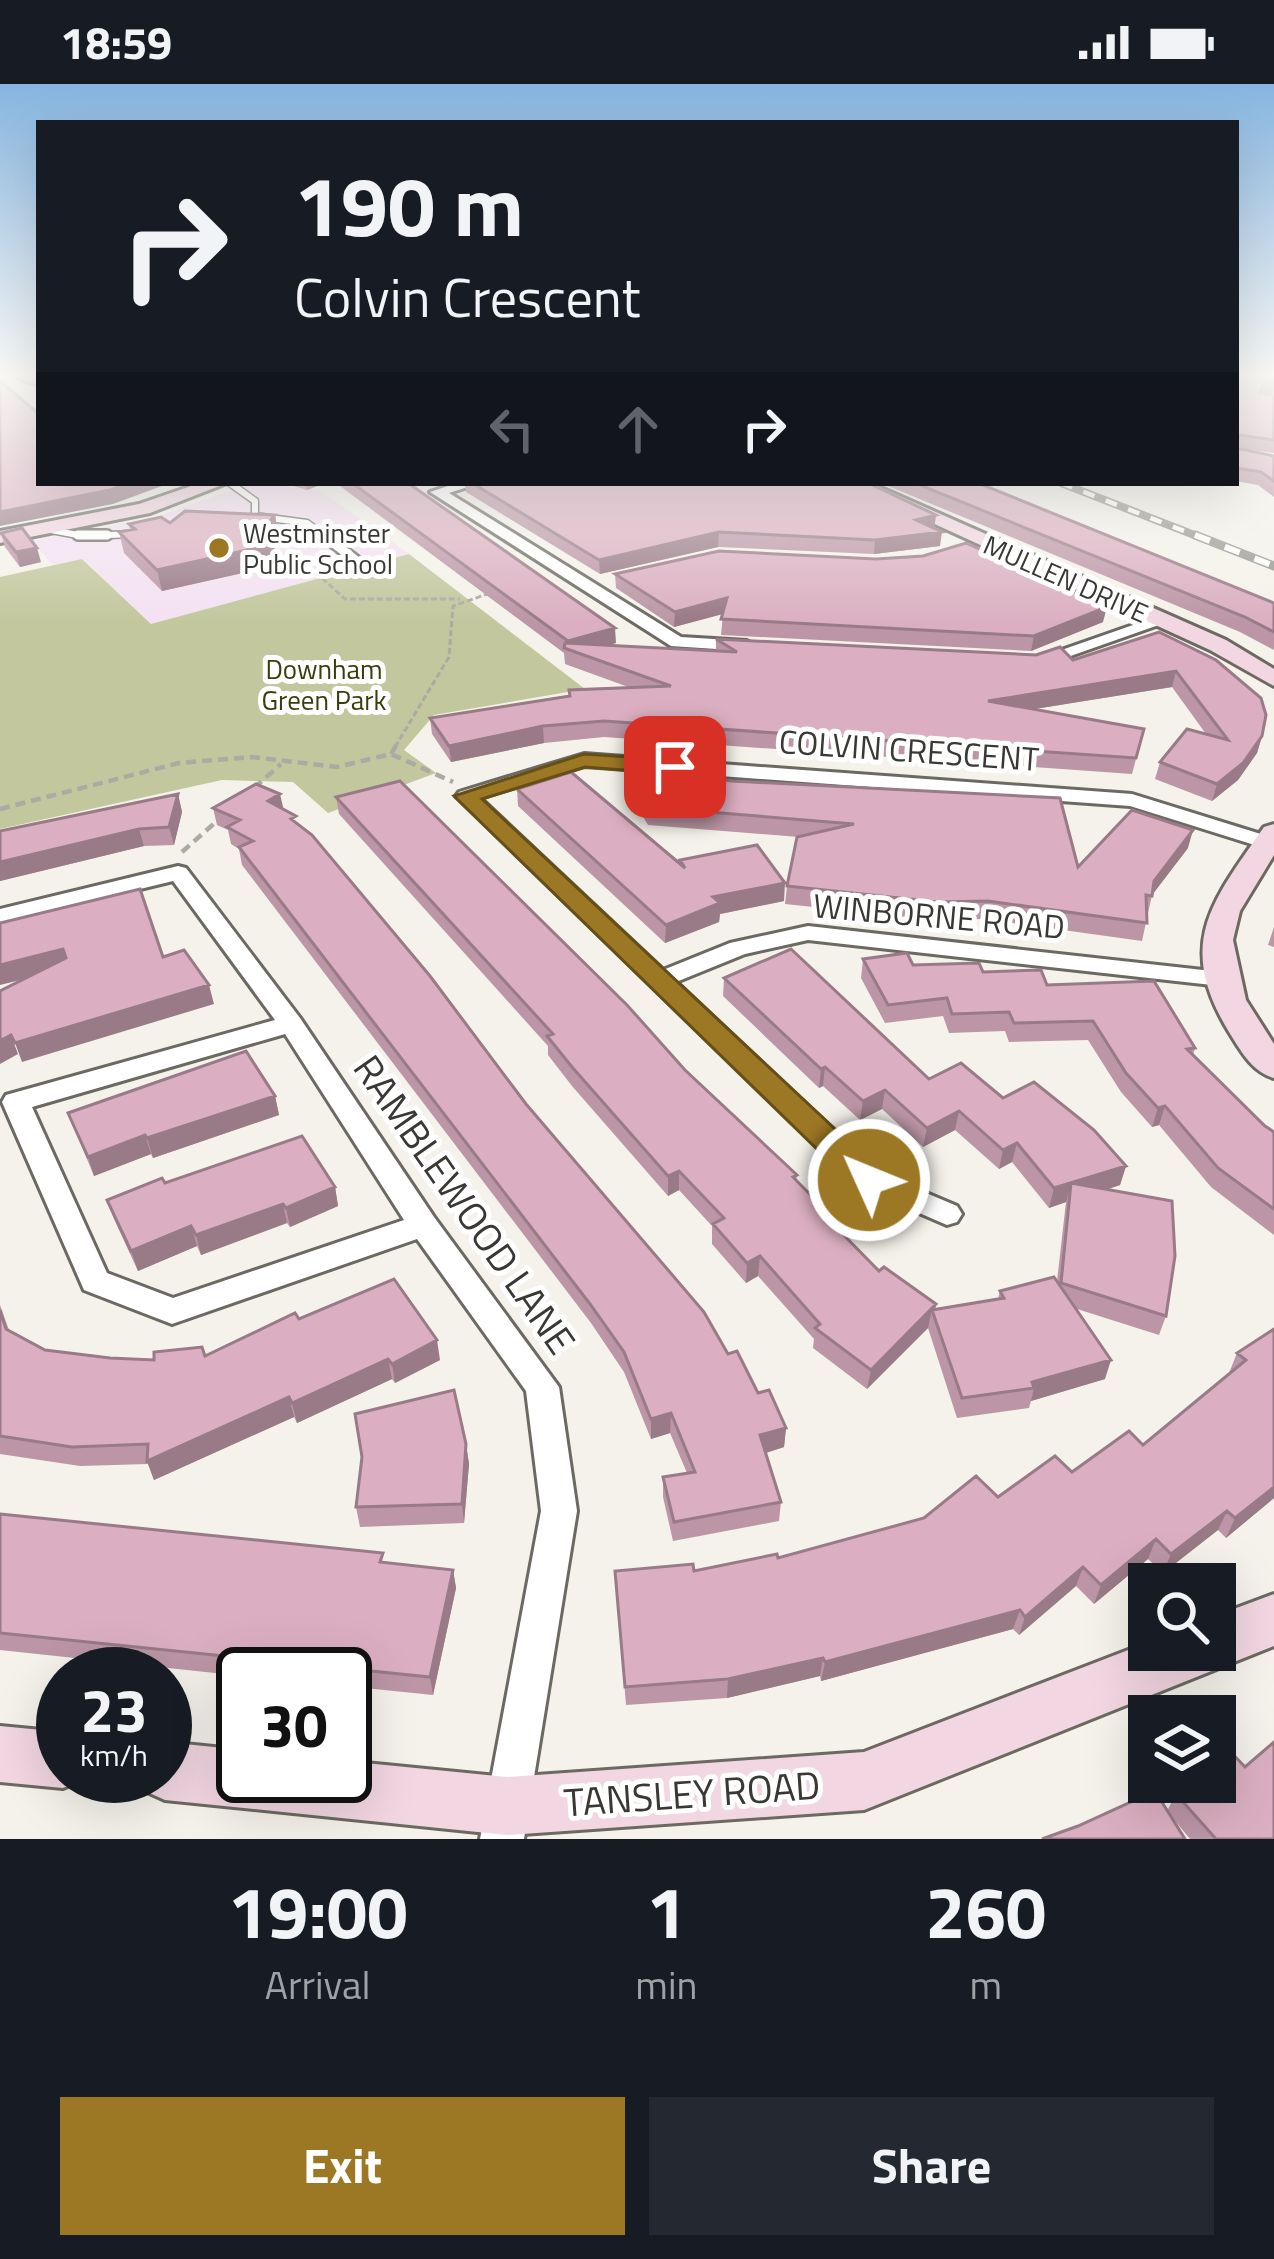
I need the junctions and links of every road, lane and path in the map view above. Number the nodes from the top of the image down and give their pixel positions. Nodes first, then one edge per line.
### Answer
1 (209, 486) edge
2 (234, 486) edge
3 (461, 486) edge
4 (861, 486) edge
5 (235, 515) edge
6 (255, 516) junction
7 (46, 529) junction
8 (144, 532) edge
9 (0, 537) edge
10 (986, 543) junction
11 (954, 552) edge
12 (362, 565) dead end
13 (322, 578) dead end
14 (613, 579) edge
15 (591, 585) junction
16 (505, 589) edge
17 (466, 599) junction
18 (1162, 621) junction
19 (772, 647) edge
20 (1009, 660) edge
21 (1274, 679) edge
22 (391, 754) junction
23 (281, 764) junction
24 (456, 785) dead end
25 (250, 792) edge
26 (0, 809) edge
27 (219, 819) edge
28 (1272, 840) edge
29 (175, 857) dead end
30 (0, 916) edge
31 (1221, 978) junction
32 (659, 980) junction
33 (290, 1024) junction
34 (1274, 1066) edge
35 (946, 1214) dead end
36 (424, 1225) junction
37 (1274, 1619) edge
38 (1236, 1634) edge
39 (1143, 1671) edge
40 (0, 1754) edge
41 (36, 1757) edge
42 (192, 1775) edge
43 (505, 1822) edge

1 - 7 street
2 - 6 lane
3 - 15 street
4 - 10 street, MULLEN DRIVE
5 - 6 lane
6 - 12 lane
7 - 8 lane
7 - 9 street
10 - 11 street
10 - 18 street, MULLEN DRIVE
13 - 17 path
14 - 15 street
15 - 19 street
16 - 17 path
17 - 22 path
18 - 20 street
18 - 21 street, MULLEN DRIVE
22 - 23 path
22 - 24 path
23 - 25 path
23 - 26 path
27 - 29 path
28 - 31 street
28 - 32 street, COLVIN CRESCENT
30 - 33 street, RAMBLEWOOD LANE
31 - 32 street, WINBORNE ROAD
31 - 34 street
32 - 35 street, COLVIN CRESCENT
33 - 36 street, RAMBLEWOOD LANE
33 - 36 street
36 - 43 street, RAMBLEWOOD LANE
37 - 38 street
39 - 43 street, TANSLEY ROAD
40 - 41 street
42 - 43 street, TANSLEY ROAD

